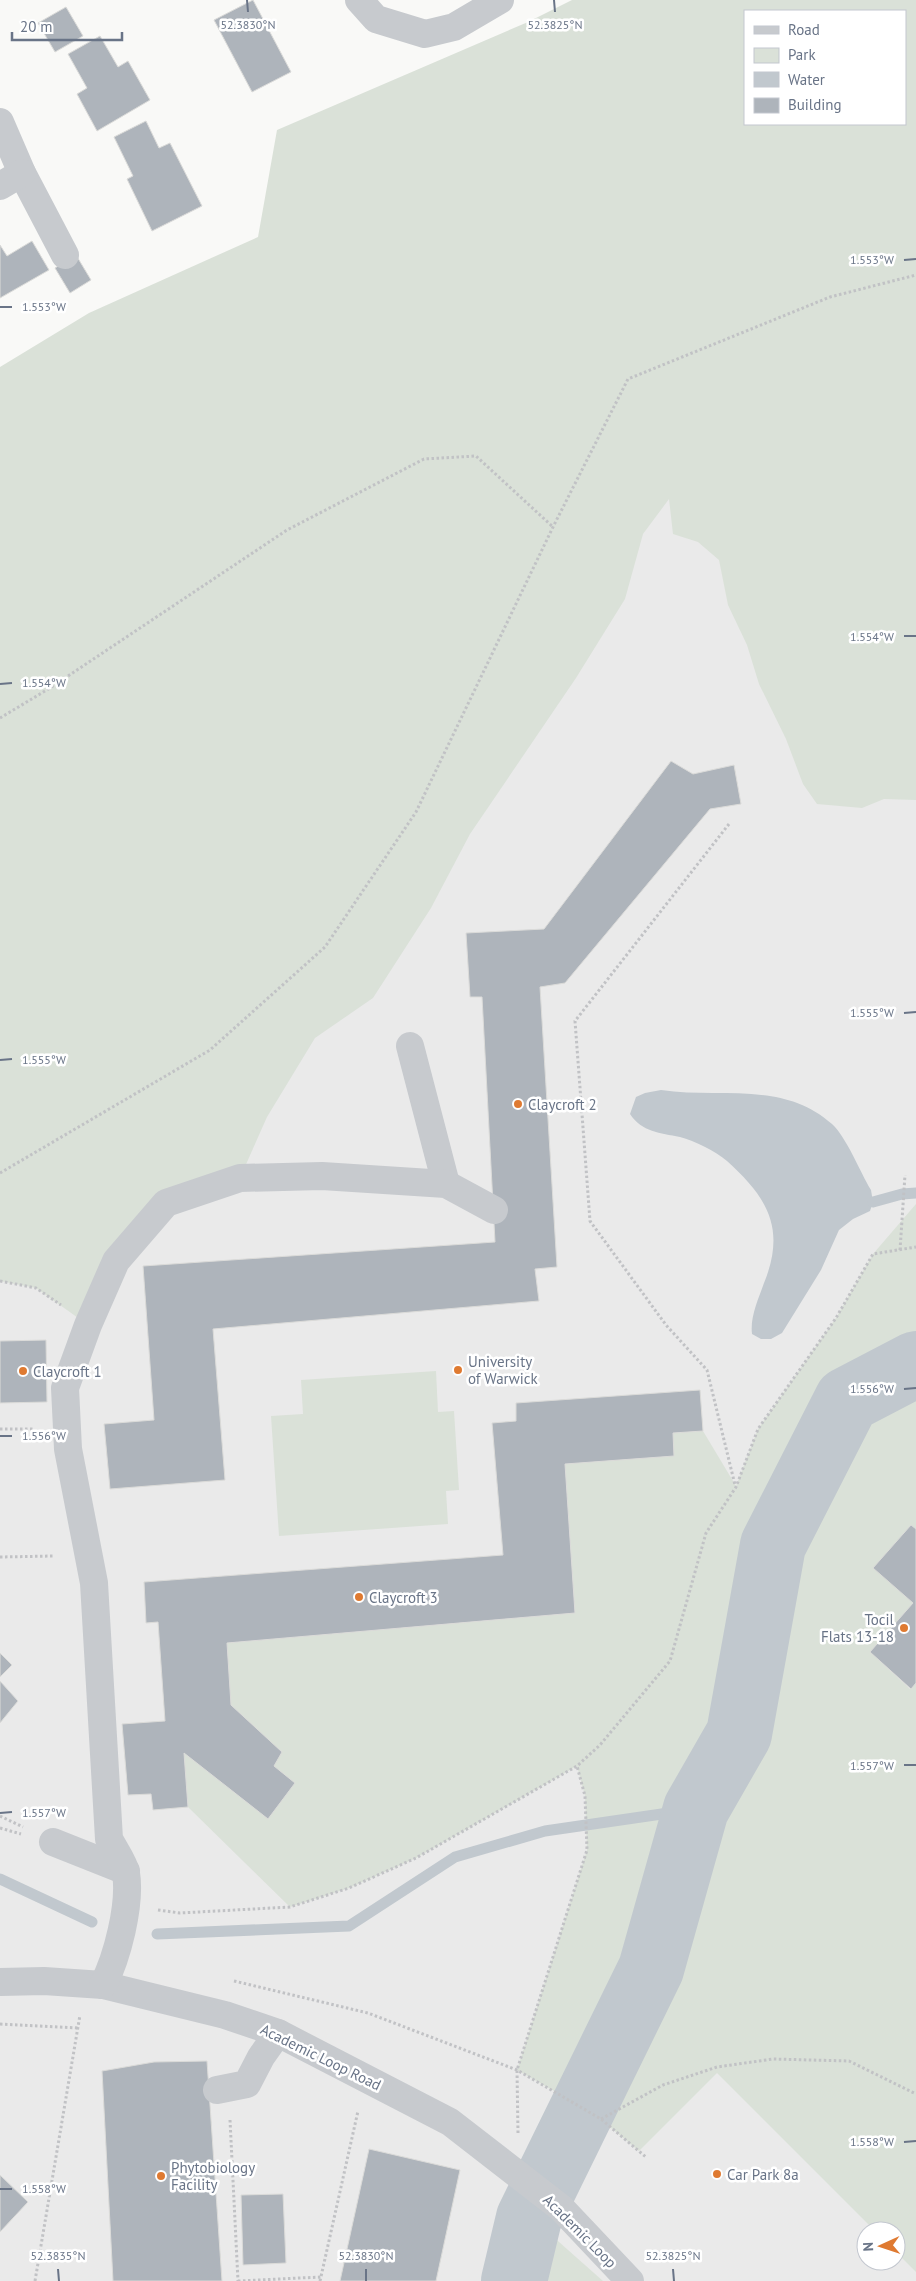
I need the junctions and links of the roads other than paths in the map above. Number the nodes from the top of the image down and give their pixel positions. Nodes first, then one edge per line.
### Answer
1 (359, 0) edge
2 (500, 0) edge
3 (0, 122) edge
4 (11, 179) edge
5 (65, 255) dead end
6 (410, 1046) dead end
7 (446, 1184) junction
8 (494, 1210) dead end
9 (53, 1842) dead end
10 (126, 1871) junction
11 (0, 1982) edge
12 (103, 1986) junction
13 (278, 2034) junction
14 (223, 2089) road end
15 (529, 2183) joint
16 (630, 2281) edge

1 - 2 street
3 - 4 street
4 - 5 street
6 - 7 street
7 - 8 street
7 - 10 street
9 - 10 street
10 - 12 street
11 - 12 street, Academic Loop Road
12 - 13 street, Academic Loop Road
13 - 14 street
13 - 15 street, Academic Loop Road
15 - 16 street, Academic Loop

